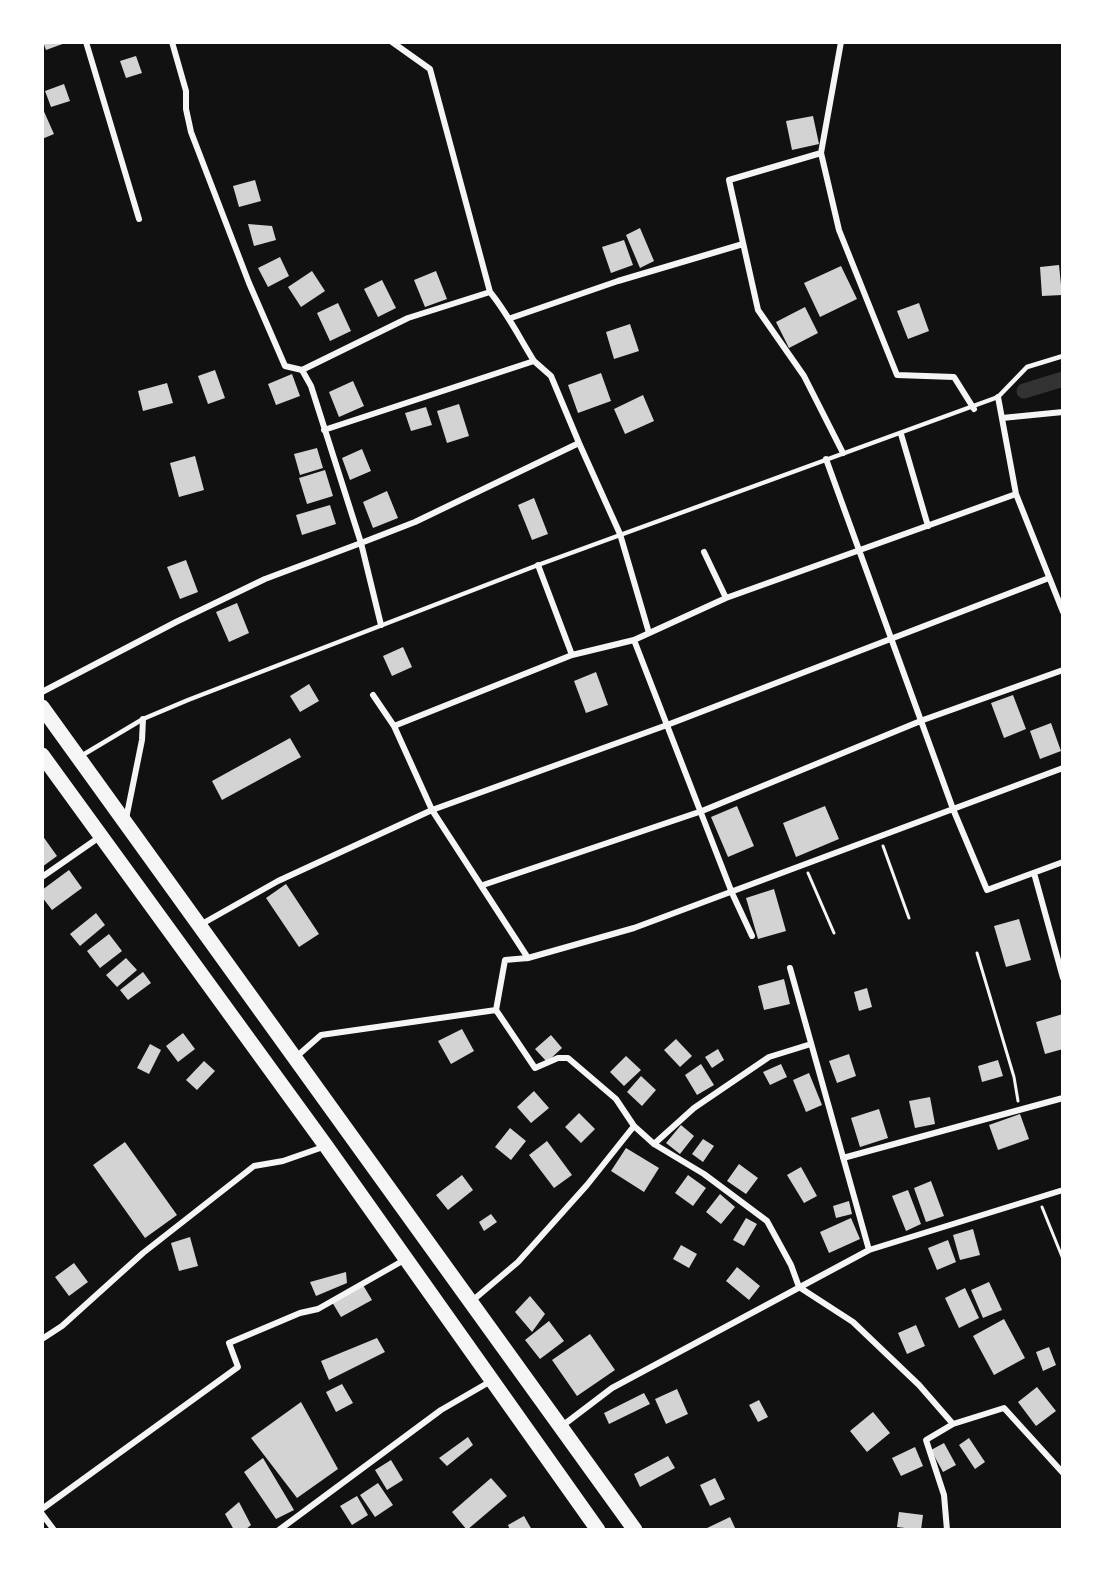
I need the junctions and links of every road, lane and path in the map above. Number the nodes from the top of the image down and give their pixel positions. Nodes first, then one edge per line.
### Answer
1 (86, 42) edge
2 (172, 42) edge
3 (392, 42) edge
4 (841, 42) edge
5 (821, 153) junction
6 (139, 219) dead end
7 (743, 244) junction
8 (490, 292) junction
9 (511, 318) junction
10 (1063, 356) edge
11 (534, 361) junction
12 (302, 370) junction
13 (998, 397) junction
14 (973, 408) junction
15 (1063, 412) edge
16 (1002, 418) junction
17 (324, 430) junction
18 (901, 434) junction
19 (579, 443) junction
20 (843, 453) junction
21 (826, 459) junction
22 (1016, 494) junction
23 (928, 526) junction
24 (620, 534) junction
25 (361, 543) junction
26 (860, 550) junction
27 (704, 552) dead end
28 (538, 565) junction
29 (1049, 578) junction
30 (726, 598) junction
31 (1063, 612) edge
32 (381, 625) junction
33 (649, 633) junction
34 (890, 638) junction
35 (634, 640) junction
36 (572, 655) junction
37 (1063, 670) edge
38 (42, 692) edge
39 (373, 695) dead end
40 (42, 707) edge
41 (143, 719) junction
42 (923, 720) junction
43 (667, 725) junction
44 (394, 726) junction
45 (42, 755) edge
46 (78, 757) junction
47 (1063, 768) edge
48 (47, 771) edge
49 (953, 809) junction
50 (432, 810) junction
51 (702, 811) junction
52 (125, 822) junction
53 (101, 836) junction
54 (879, 836) junction
55 (1063, 862) edge
56 (804, 863) junction
57 (1034, 873) junction
58 (42, 877) edge
59 (483, 885) junction
60 (732, 893) junction
61 (909, 918) dead end
62 (200, 925) junction
63 (834, 933) dead end
64 (752, 936) dead end
65 (977, 954) dead end
66 (528, 958) junction
67 (790, 968) dead end
68 (1063, 978) edge
69 (496, 1010) junction
70 (811, 1044) junction
71 (296, 1057) junction
72 (1063, 1098) edge
73 (1020, 1109) junction
74 (634, 1126) junction
75 (654, 1143) junction
76 (326, 1146) junction
77 (843, 1158) junction
78 (1063, 1190) edge
79 (1038, 1197) junction
80 (869, 1250) junction
81 (406, 1259) junction
82 (1063, 1259) edge
83 (799, 1287) junction
84 (469, 1304) junction
85 (42, 1339) edge
86 (492, 1381) junction
87 (953, 1424) junction
88 (561, 1427) junction
89 (1063, 1473) edge
90 (42, 1509) edge
91 (42, 1514) edge
92 (596, 1529) edge
93 (54, 1530) edge
94 (279, 1530) edge
95 (635, 1530) edge
96 (947, 1530) edge

1 - 6 street
2 - 12 street
3 - 8 street
4 - 5 street
5 - 7 street
5 - 14 street
7 - 9 street
7 - 20 street
8 - 9 street
8 - 12 street
9 - 11 street
10 - 13 lane
11 - 17 street
11 - 19 street
12 - 17 street
13 - 14 lane
13 - 16 street
14 - 18 lane
15 - 16 street
16 - 22 street
17 - 25 street
18 - 20 lane
18 - 23 street
19 - 24 street
19 - 25 street
20 - 21 lane
21 - 24 lane
21 - 26 street
22 - 23 street
22 - 29 street
23 - 26 street
24 - 28 lane
24 - 33 street
25 - 32 street
25 - 38 street
26 - 30 street
26 - 34 street
27 - 30 street
28 - 32 lane
28 - 36 street
29 - 31 street
29 - 34 street
30 - 33 street
32 - 41 lane
33 - 35 street
34 - 42 street
34 - 43 street
35 - 36 street
35 - 43 street
36 - 44 street
37 - 42 street
39 - 44 street
40 - 46 highway
41 - 46 lane
41 - 52 street
42 - 49 street
42 - 51 street
43 - 50 street
43 - 51 street
44 - 50 street
45 - 48 highway
46 - 52 highway
47 - 49 street
48 - 53 highway
49 - 54 street
49 - 57 street
50 - 59 street
50 - 62 street
51 - 59 street
51 - 60 street
52 - 62 highway
53 - 58 street
53 - 76 highway
54 - 56 street
54 - 61 path
55 - 57 street
56 - 60 street
56 - 63 path
57 - 68 street
59 - 66 street
60 - 64 street
60 - 66 street
62 - 71 highway
65 - 73 path
66 - 69 street
67 - 70 street
69 - 71 street
69 - 74 street
70 - 75 street
70 - 77 street
71 - 84 highway
72 - 73 street
73 - 77 street
74 - 75 street
74 - 84 street
75 - 83 street
76 - 81 highway
76 - 85 street
77 - 80 street
78 - 79 street
79 - 80 street
79 - 82 path
80 - 83 street
81 - 86 highway
81 - 90 street
83 - 87 street
83 - 88 street
84 - 88 highway
86 - 92 highway
86 - 94 street
87 - 89 street
87 - 96 street
88 - 95 highway
91 - 93 street

